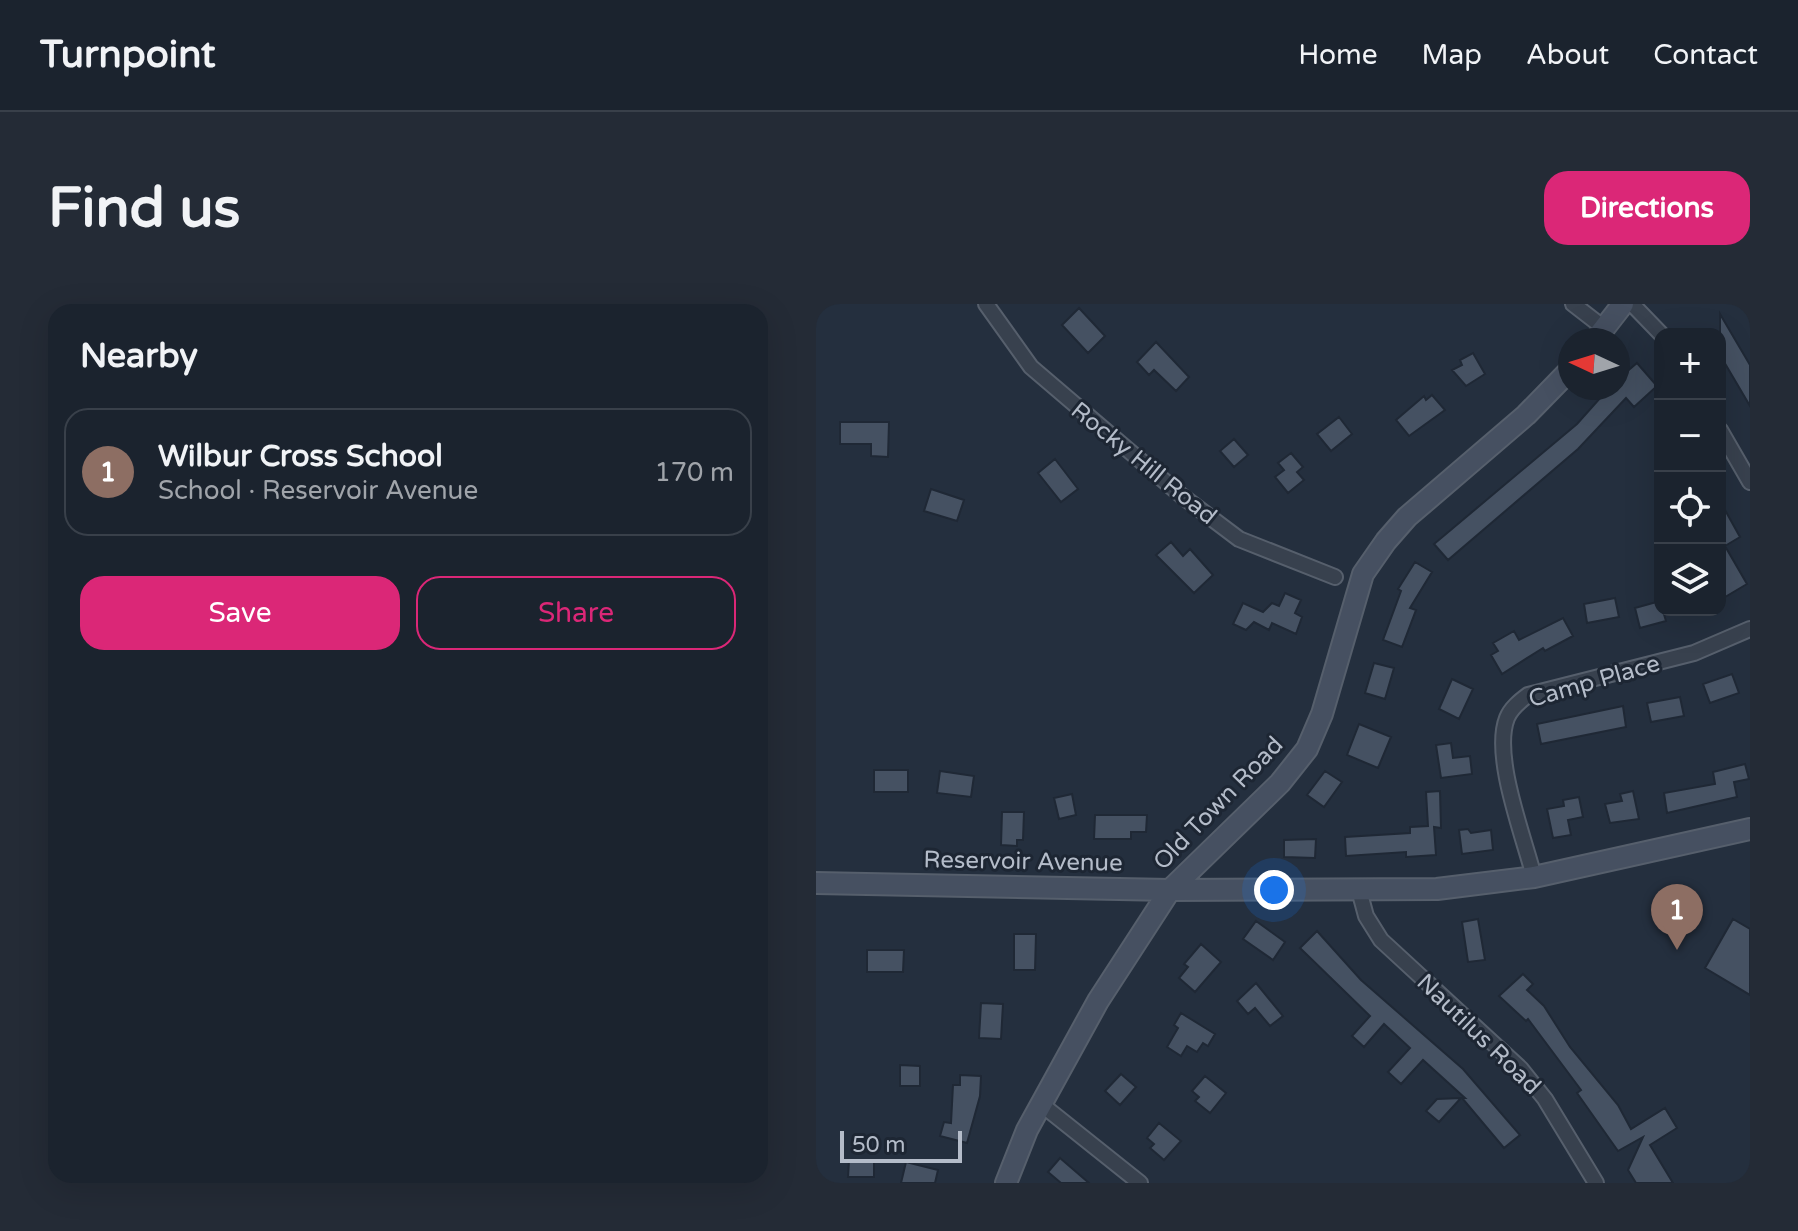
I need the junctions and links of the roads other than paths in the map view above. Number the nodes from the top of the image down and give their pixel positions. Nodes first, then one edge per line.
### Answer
1 (986, 304) edge
2 (1573, 304) edge
3 (1623, 304) edge
4 (1632, 304) edge
5 (1595, 328) edge
6 (1605, 328) edge
7 (1655, 328) edge
8 (1558, 382) edge
9 (1726, 440) edge
10 (1750, 482) edge
11 (1335, 577) dead end
12 (1750, 629) edge
13 (1750, 829) edge
14 (1534, 877) junction
15 (816, 883) edge
16 (1170, 890) junction
17 (1359, 890) junction
18 (1041, 1104) junction
19 (1006, 1183) edge
20 (1140, 1183) edge
21 (1596, 1183) edge

1 - 11 street, Rocky Hill Road
2 - 5 street
3 - 6 main road
4 - 7 street
8 - 16 main road, Old Town Road
9 - 10 street
12 - 14 street, Camp Place
13 - 14 main road, Reservoir Avenue
14 - 17 main road, Reservoir Avenue
15 - 16 main road, Reservoir Avenue
16 - 17 main road, Reservoir Avenue
16 - 18 main road, Old Town Road
17 - 21 street, Nautilus Road
18 - 19 main road, Old Town Road
18 - 20 street

